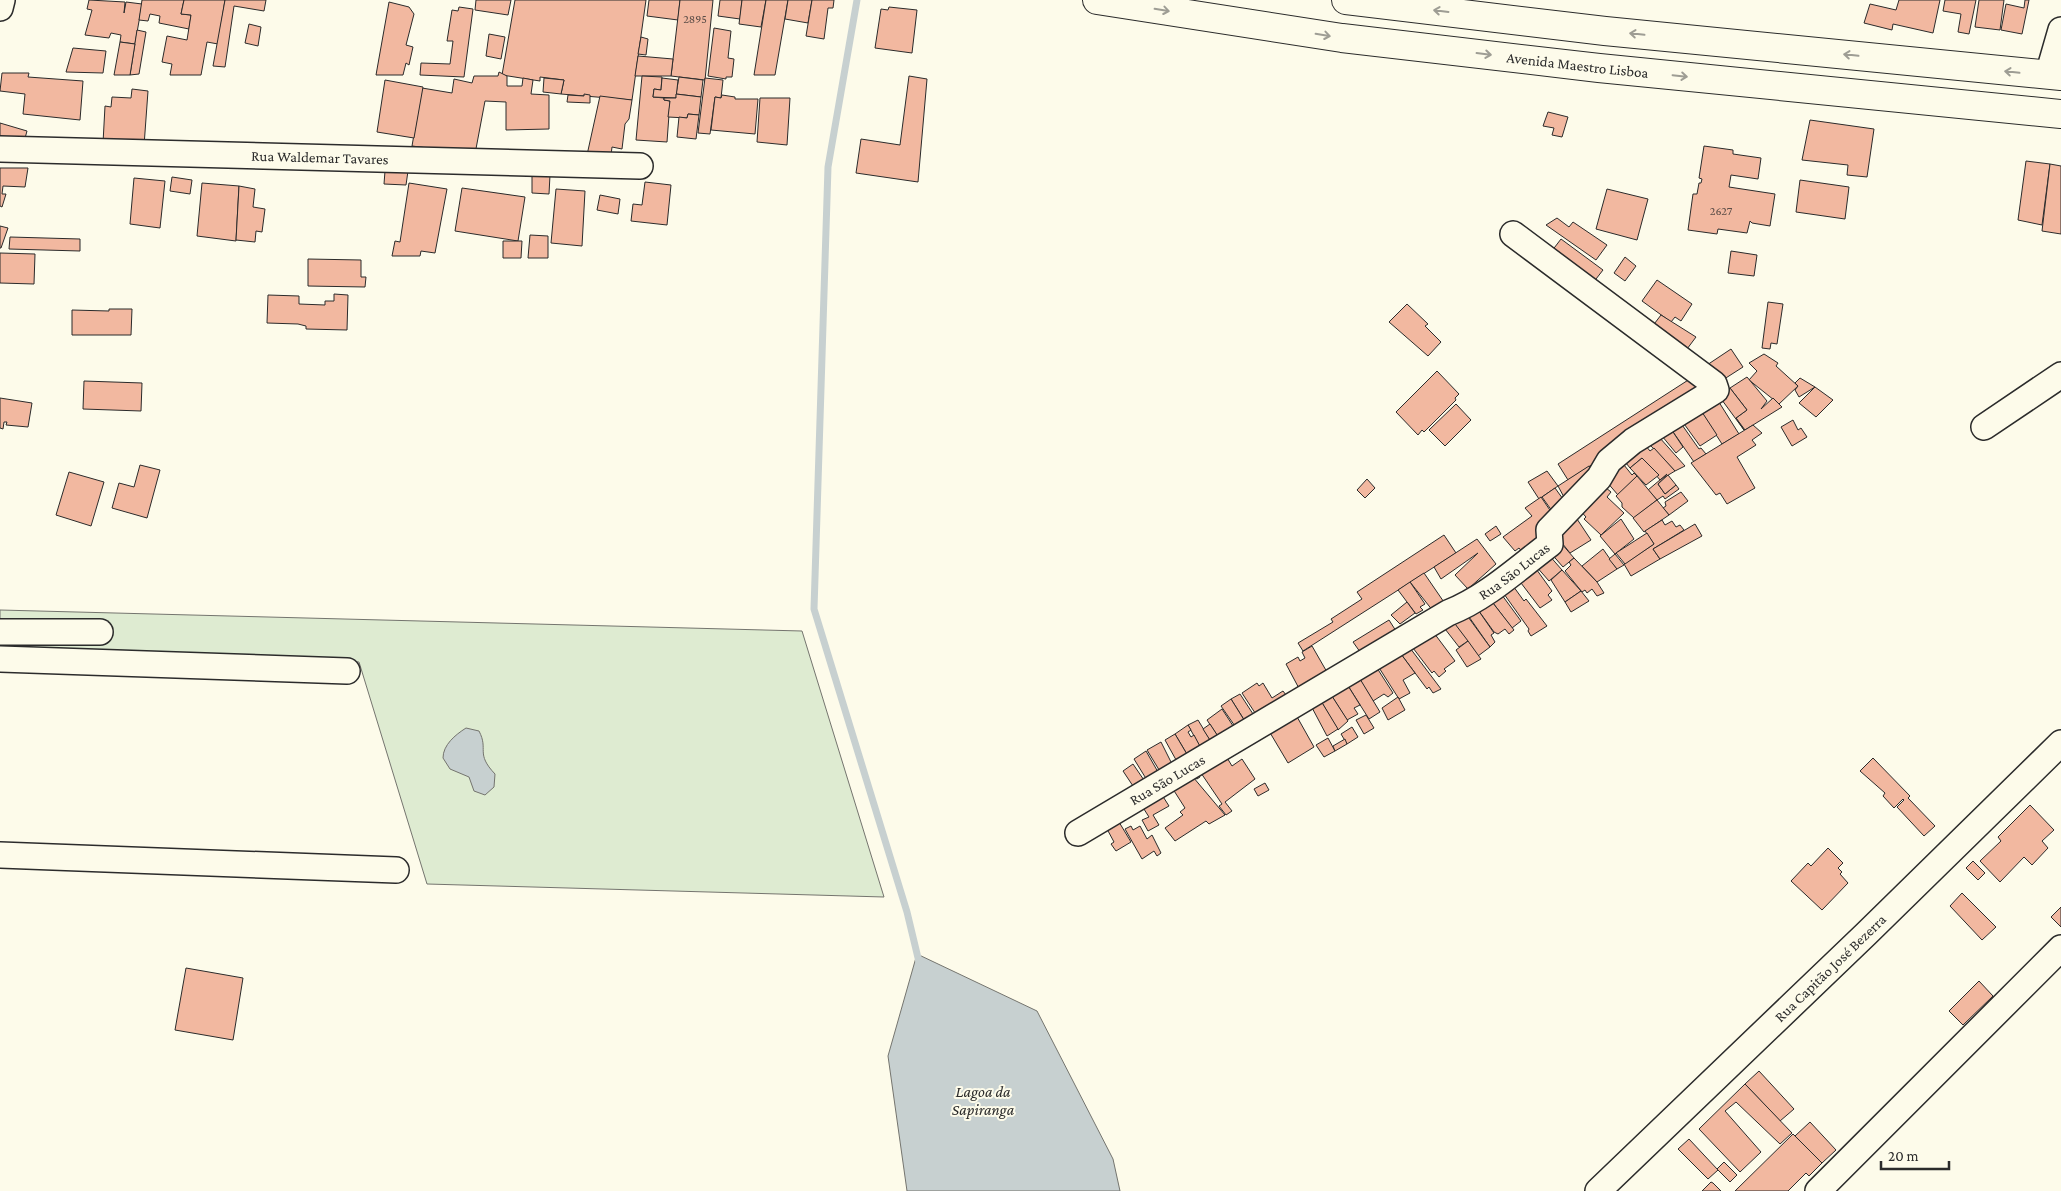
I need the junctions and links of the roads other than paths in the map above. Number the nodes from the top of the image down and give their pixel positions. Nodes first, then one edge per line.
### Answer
1 (2, 0) edge
2 (1097, 0) edge
3 (1346, 0) edge
4 (0, 8) edge
5 (2061, 30) edge
6 (2054, 76) edge
7 (2061, 114) edge
8 (0, 149) edge
9 (640, 166) dead end
10 (1513, 234) dead end
11 (2061, 374) edge
12 (1984, 426) dead end
13 (0, 632) edge
14 (100, 632) dead end
15 (0, 659) edge
16 (347, 671) dead end
17 (2061, 743) edge
18 (1078, 833) dead end
19 (0, 855) edge
20 (396, 870) dead end
21 (2061, 948) edge
22 (1598, 1191) edge
23 (1818, 1191) edge

1 - 4 street
2 -> 7 highway, Avenida Maestro Lisboa
6 -> 3 highway
5 - 6 street
8 - 9 street, Rua Waldemar Tavares
10 - 18 street, Rua São Lucas
11 - 12 street
13 - 14 street
15 - 16 street
17 - 22 street, Rua Capitão José Bezerra
19 - 20 street
21 - 23 street

